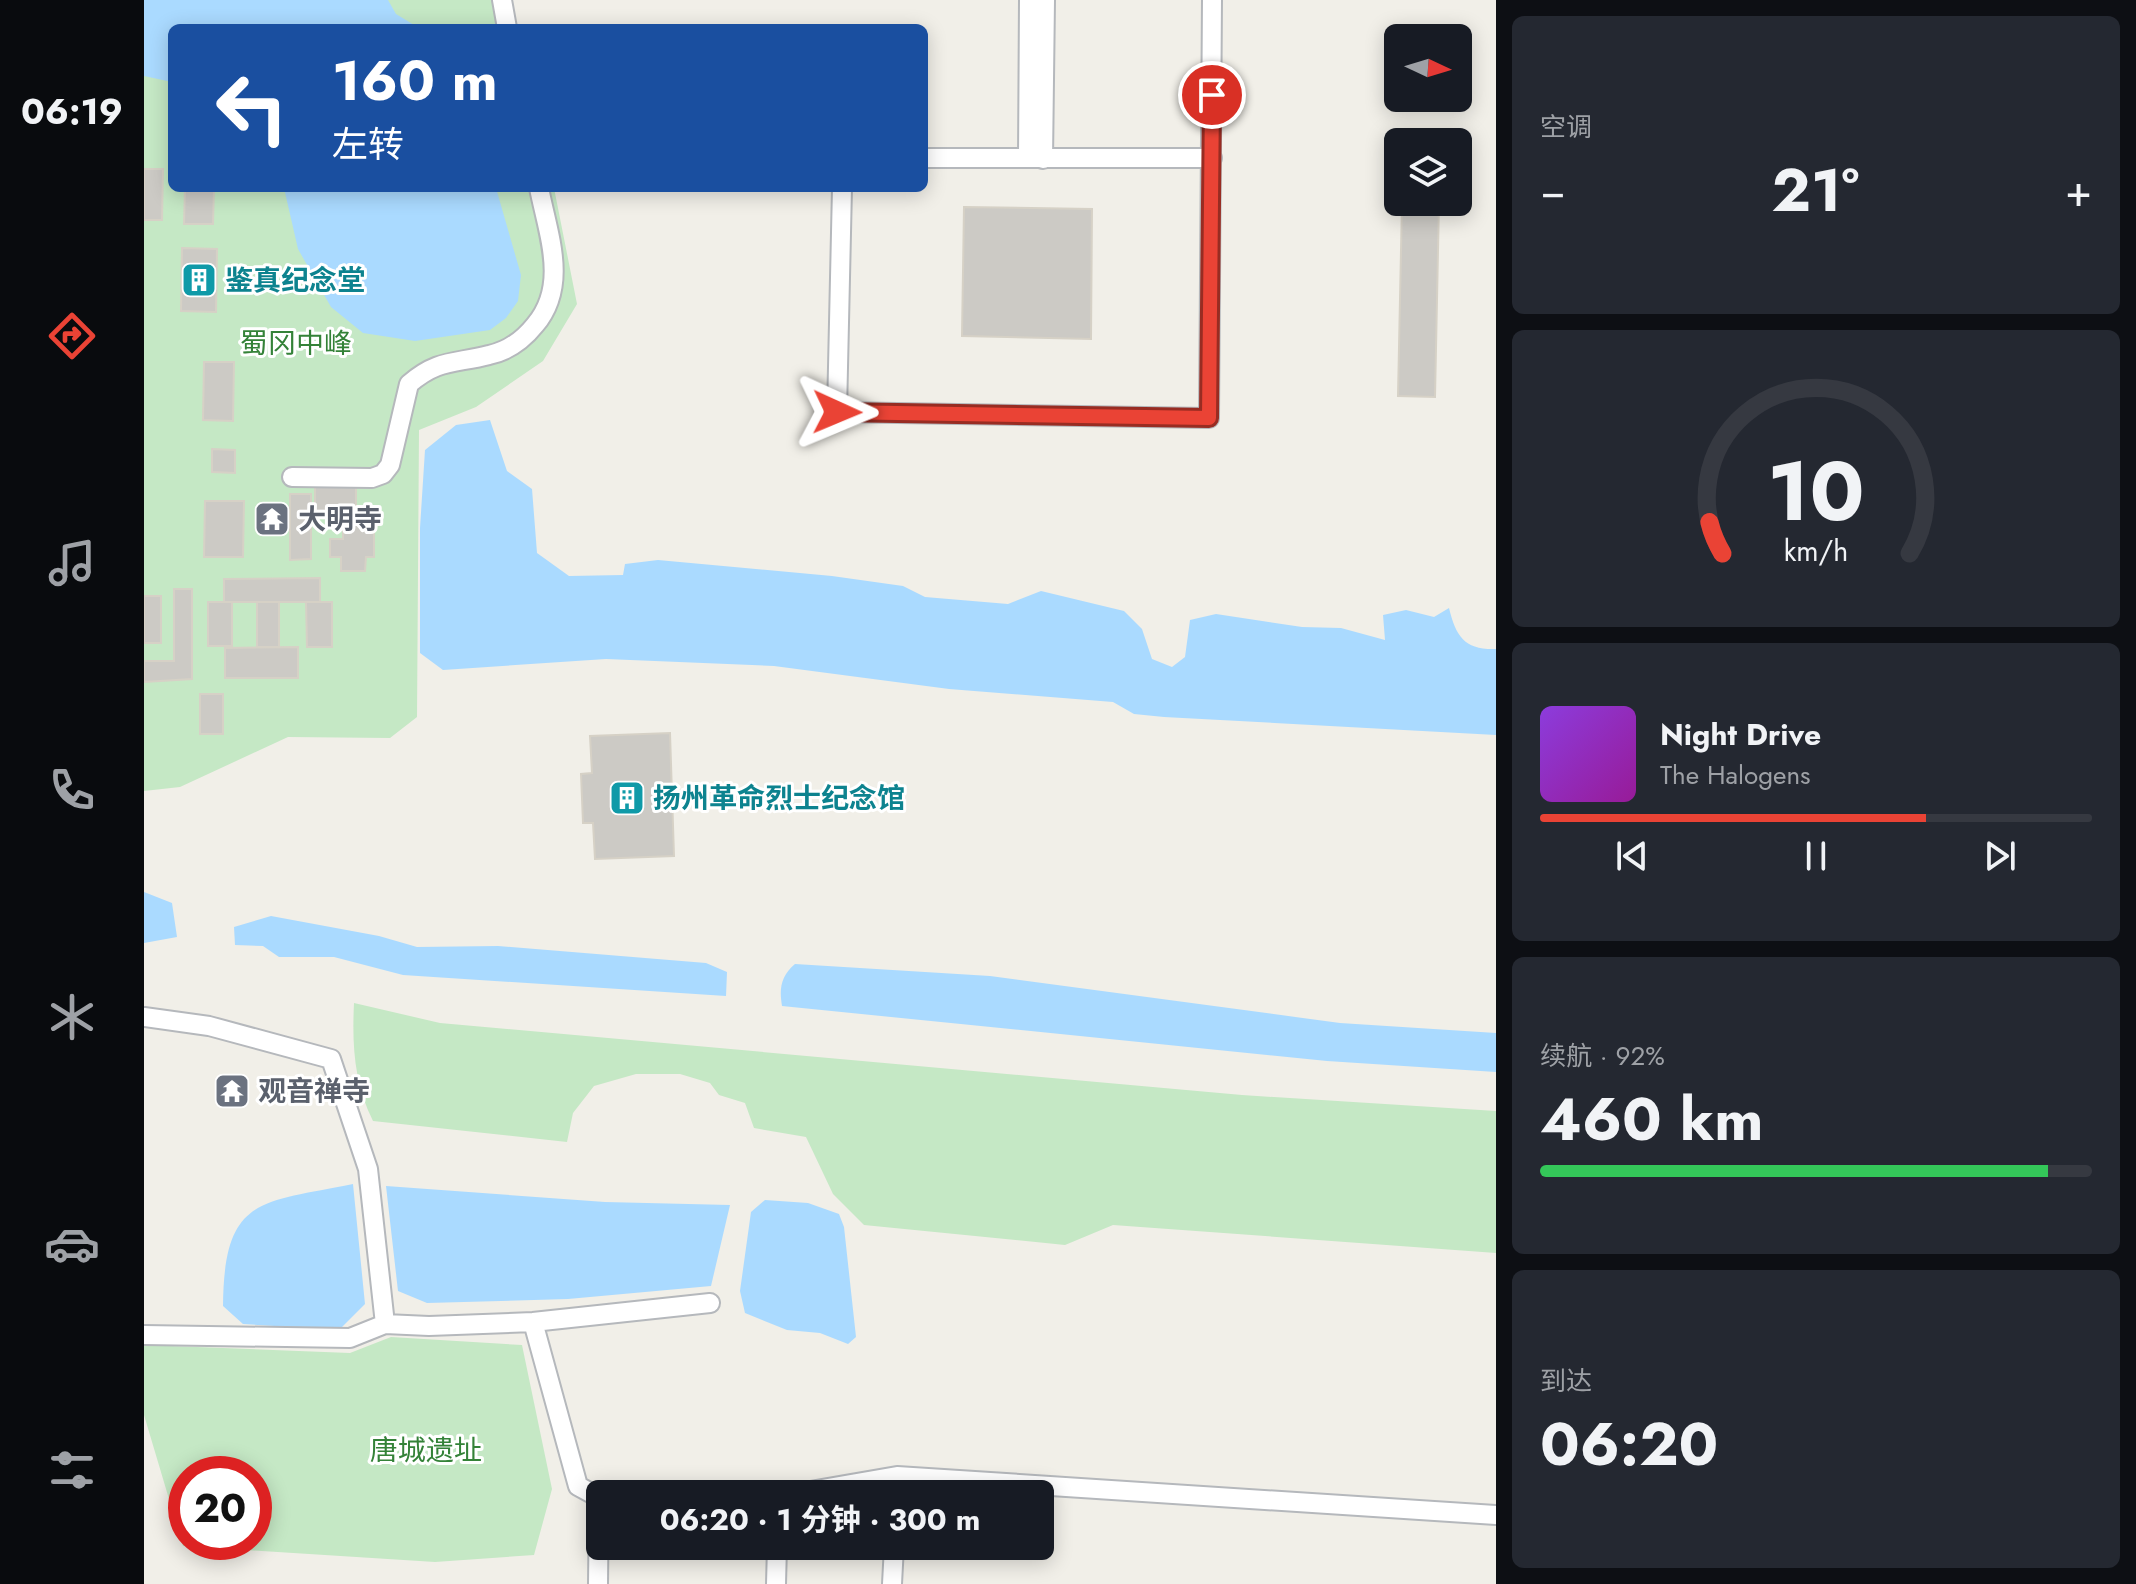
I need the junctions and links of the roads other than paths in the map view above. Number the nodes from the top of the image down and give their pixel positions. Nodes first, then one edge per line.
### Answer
1 (502, 0) edge
2 (1029, 0) edge
3 (1045, 0) edge
4 (1212, 0) edge
5 (506, 24) edge
6 (928, 158) edge
7 (1035, 158) junction
8 (1212, 158) junction
9 (540, 192) edge
10 (842, 192) edge
11 (292, 477) dead end
12 (144, 1017) edge
13 (710, 1303) dead end
14 (533, 1322) junction
15 (385, 1324) junction
16 (144, 1335) edge
17 (586, 1490) edge
18 (1054, 1493) edge
19 (1496, 1515) edge
20 (599, 1560) edge
21 (777, 1560) edge
22 (893, 1560) edge
23 (598, 1584) edge
24 (776, 1584) edge
25 (892, 1584) edge

1 - 5 street
2 - 7 street
3 - 7 street
4 - 8 street
6 - 7 street
7 - 8 street
8 - 10 street
9 - 11 street
12 - 15 street
13 - 14 street
14 - 15 street
14 - 17 street
15 - 16 street
18 - 19 street
20 - 23 street
21 - 24 street
22 - 25 street

